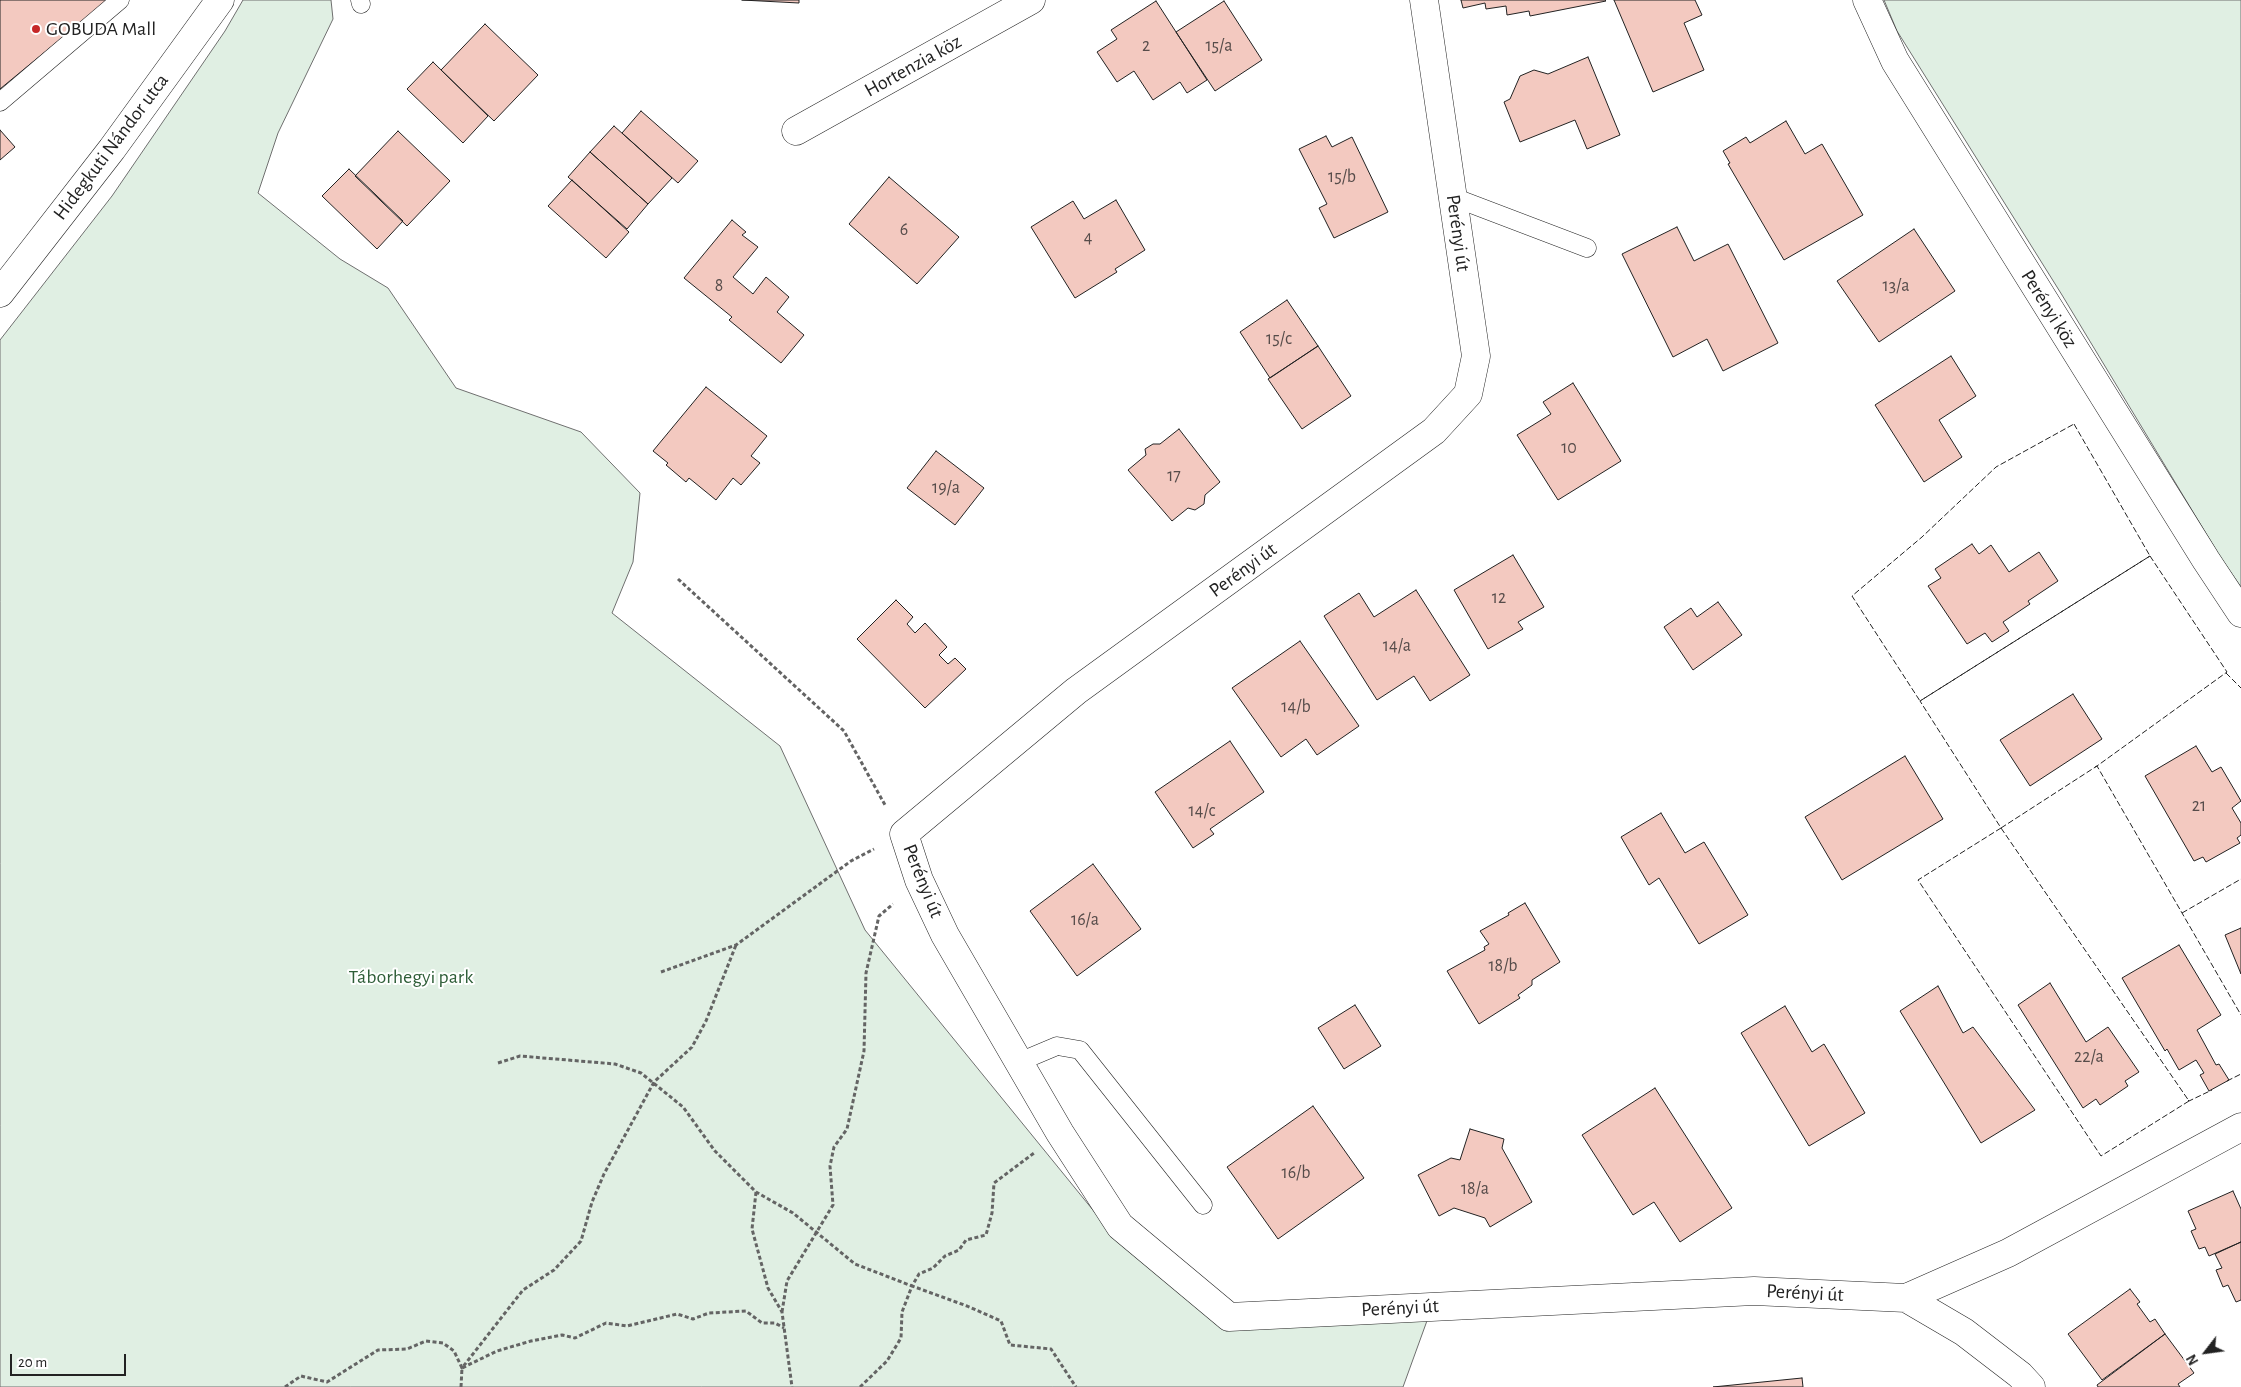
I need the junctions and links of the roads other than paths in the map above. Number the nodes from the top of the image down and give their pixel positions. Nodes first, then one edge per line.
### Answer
1 (120, 0) edge
2 (220, 0) edge
3 (1031, 0) edge
4 (1424, 0) edge
5 (1867, 0) edge
6 (0, 102) edge
7 (796, 131) dead end
8 (1453, 197) junction
9 (1587, 248) dead end
10 (0, 293) edge
11 (2241, 613) edge
12 (1019, 1062) junction
13 (2241, 1127) edge
14 (1203, 1205) dead end
15 (1906, 1298) junction
16 (2031, 1387) edge

1 - 6 lane
2 - 10 street, Hidegkuti Nándor utca
3 - 7 street, Hortenzia köz
4 - 8 street, Perényi út
5 - 11 street, Perényi köz
8 - 9 lane
8 - 12 street, Perényi út
12 - 14 lane
12 - 15 street, Perényi út
13 - 15 street, Perényi út
15 - 16 street, Perényi út

